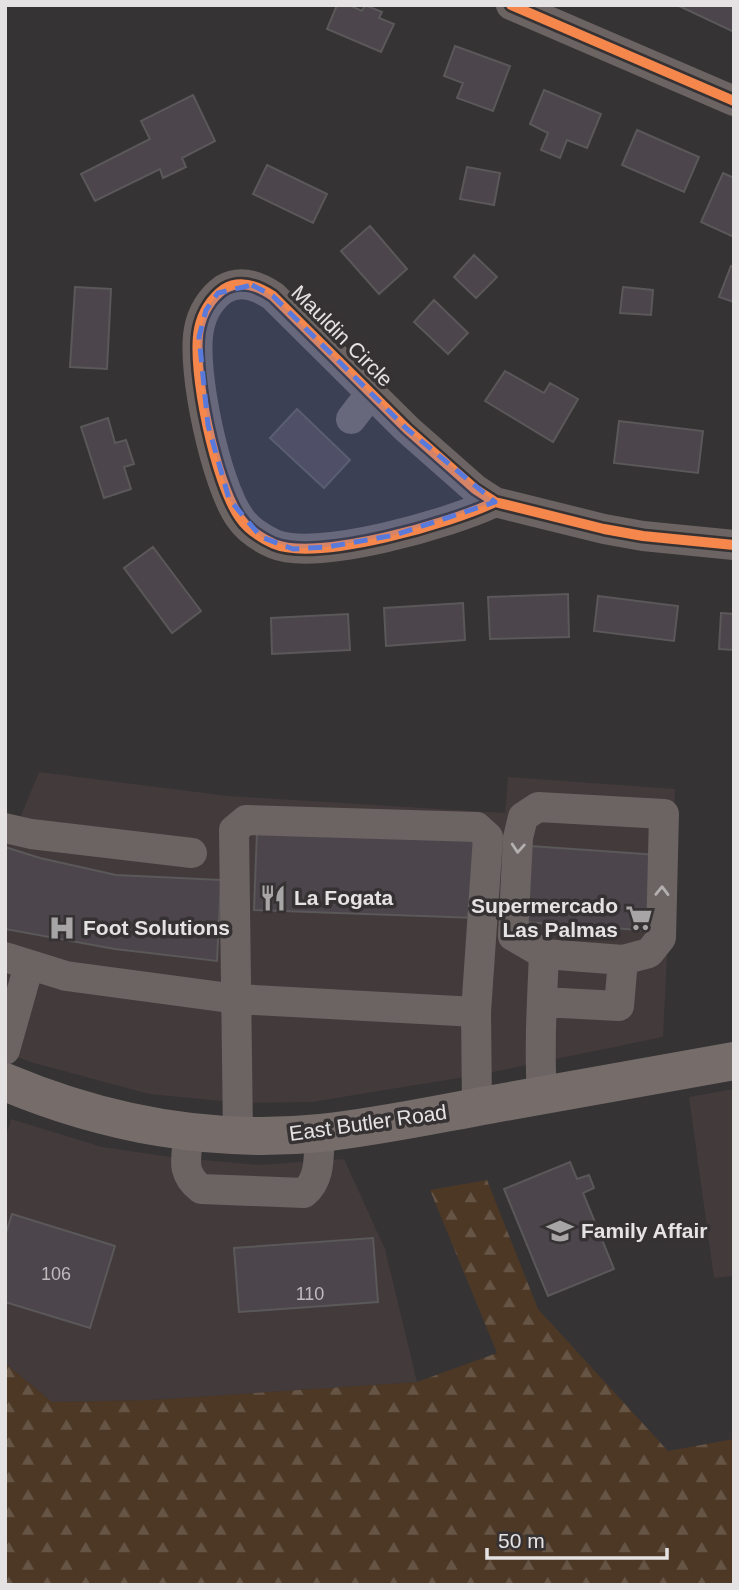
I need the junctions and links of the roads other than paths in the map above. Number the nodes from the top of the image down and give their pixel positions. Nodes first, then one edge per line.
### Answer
1 (511, 5) edge
2 (734, 101) edge
3 (371, 393) junction
4 (351, 419) dead end
5 (495, 502) junction
6 (734, 545) edge
7 (5, 828) edge
8 (192, 853) dead end
9 (544, 954) junction
10 (623, 960) junction
11 (17, 961) edge
12 (237, 999) junction
13 (542, 1002) junction
14 (476, 1012) junction
15 (5, 1050) edge
16 (734, 1061) edge
17 (5, 1082) edge
18 (542, 1095) junction
19 (477, 1107) junction
20 (189, 1132) junction
21 (320, 1133) junction
22 (238, 1136) junction

1 - 2 street
3 - 4 street
3 - 5 street, Mauldin Circle
3 - 5 street, Mauldin Circle
5 - 6 street, Mauldin Circle
7 - 8 street
9 - 10 street
10 -> 9 street
9 - 13 street
10 - 13 street
11 - 12 street
11 - 15 street
12 - 14 street
12 - 14 street
12 - 22 street
13 - 18 street
14 - 19 street
16 - 18 main road, East Butler Road
17 - 20 main road, East Butler Road
18 - 19 main road, East Butler Road
19 - 21 main road, East Butler Road
20 - 21 street
20 - 22 main road, East Butler Road
21 - 22 main road, East Butler Road

